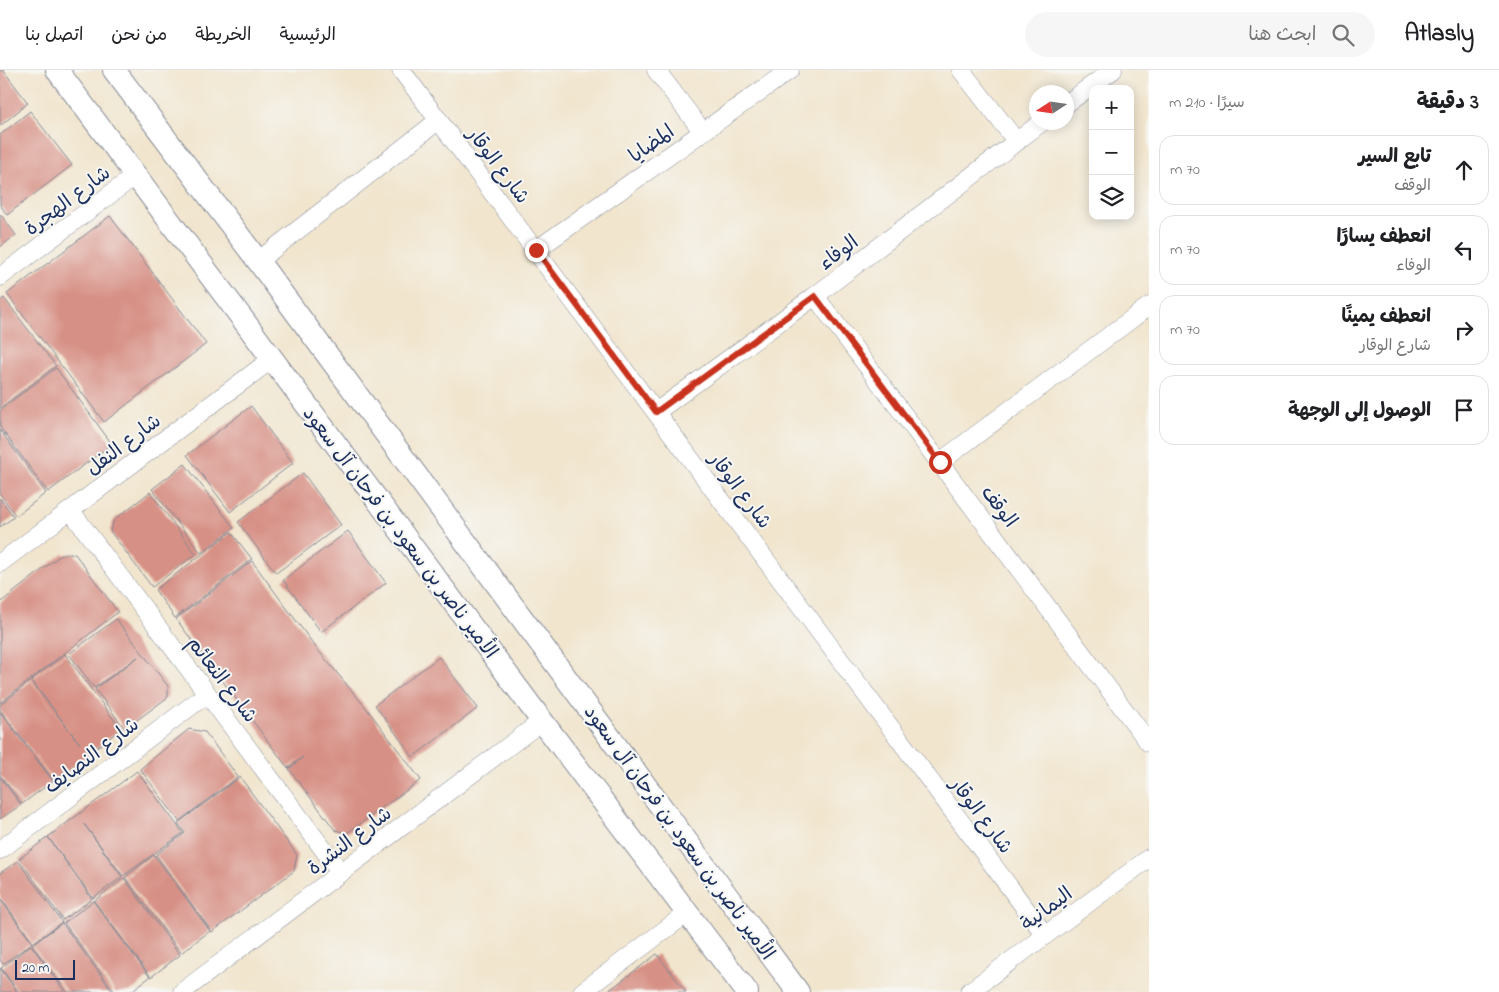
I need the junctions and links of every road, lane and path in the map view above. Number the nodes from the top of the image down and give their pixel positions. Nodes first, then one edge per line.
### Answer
1 (57, 70) edge
2 (114, 70) edge
3 (401, 70) edge
4 (656, 70) edge
5 (790, 70) edge
6 (961, 70) edge
7 (1113, 70) edge
8 (1074, 98) edge
9 (439, 120) junction
10 (1032, 130) edge
11 (702, 132) junction
12 (1017, 142) junction
13 (136, 175) junction
14 (536, 250) junction
15 (258, 261) junction
16 (0, 277) edge
17 (815, 296) junction
18 (1149, 306) edge
19 (272, 359) junction
20 (656, 412) junction
21 (940, 462) junction
22 (71, 511) junction
23 (0, 563) edge
24 (207, 694) junction
25 (542, 722) junction
26 (1149, 743) edge
27 (0, 850) edge
28 (1149, 858) edge
29 (341, 873) junction
30 (686, 914) junction
31 (1046, 935) junction
32 (182, 992) edge
33 (582, 992) edge
34 (747, 992) edge
35 (798, 992) edge
36 (969, 992) edge

1 - 13 street, الأمير ناصر بن سعود بن فرحان آل سعود
2 - 15 street, الأمير ناصر بن سعود بن فرحان آل سعود
3 - 9 street, شارع الوقار
4 - 11 street
5 - 11 street, المضايا
6 - 12 street
7 - 8 street
9 - 14 street, شارع الوقار
9 - 15 street
10 - 12 street, الوفاء
11 - 14 street, المضايا
12 - 17 street, الوفاء
13 - 16 street, شارع الهجرة
13 - 19 street, الأمير ناصر بن سعود بن فرحان آل سعود
14 - 20 street, شارع الوقار
15 - 35 street, الأمير ناصر بن سعود بن فرحان آل سعود
17 - 20 street, الوفاء
17 - 21 street, الوقف
18 - 21 street
19 - 22 street, شارع النفل
19 - 25 street, الأمير ناصر بن سعود بن فرحان آل سعود
20 - 31 street, شارع الوقار
21 - 26 street, الوقف
22 - 23 street, شارع النفل
22 - 24 street, شارع النعائم
24 - 27 street, شارع النصايف
24 - 29 street, شارع النعائم
25 - 29 street, شارع النشرة
25 - 30 street, الأمير ناصر بن سعود بن فرحان آل سعود
28 - 31 street, اليمانية
29 - 32 street, شارع النشرة
30 - 33 street
30 - 34 street, الأمير ناصر بن سعود بن فرحان آل سعود
31 - 36 street, اليمانية

